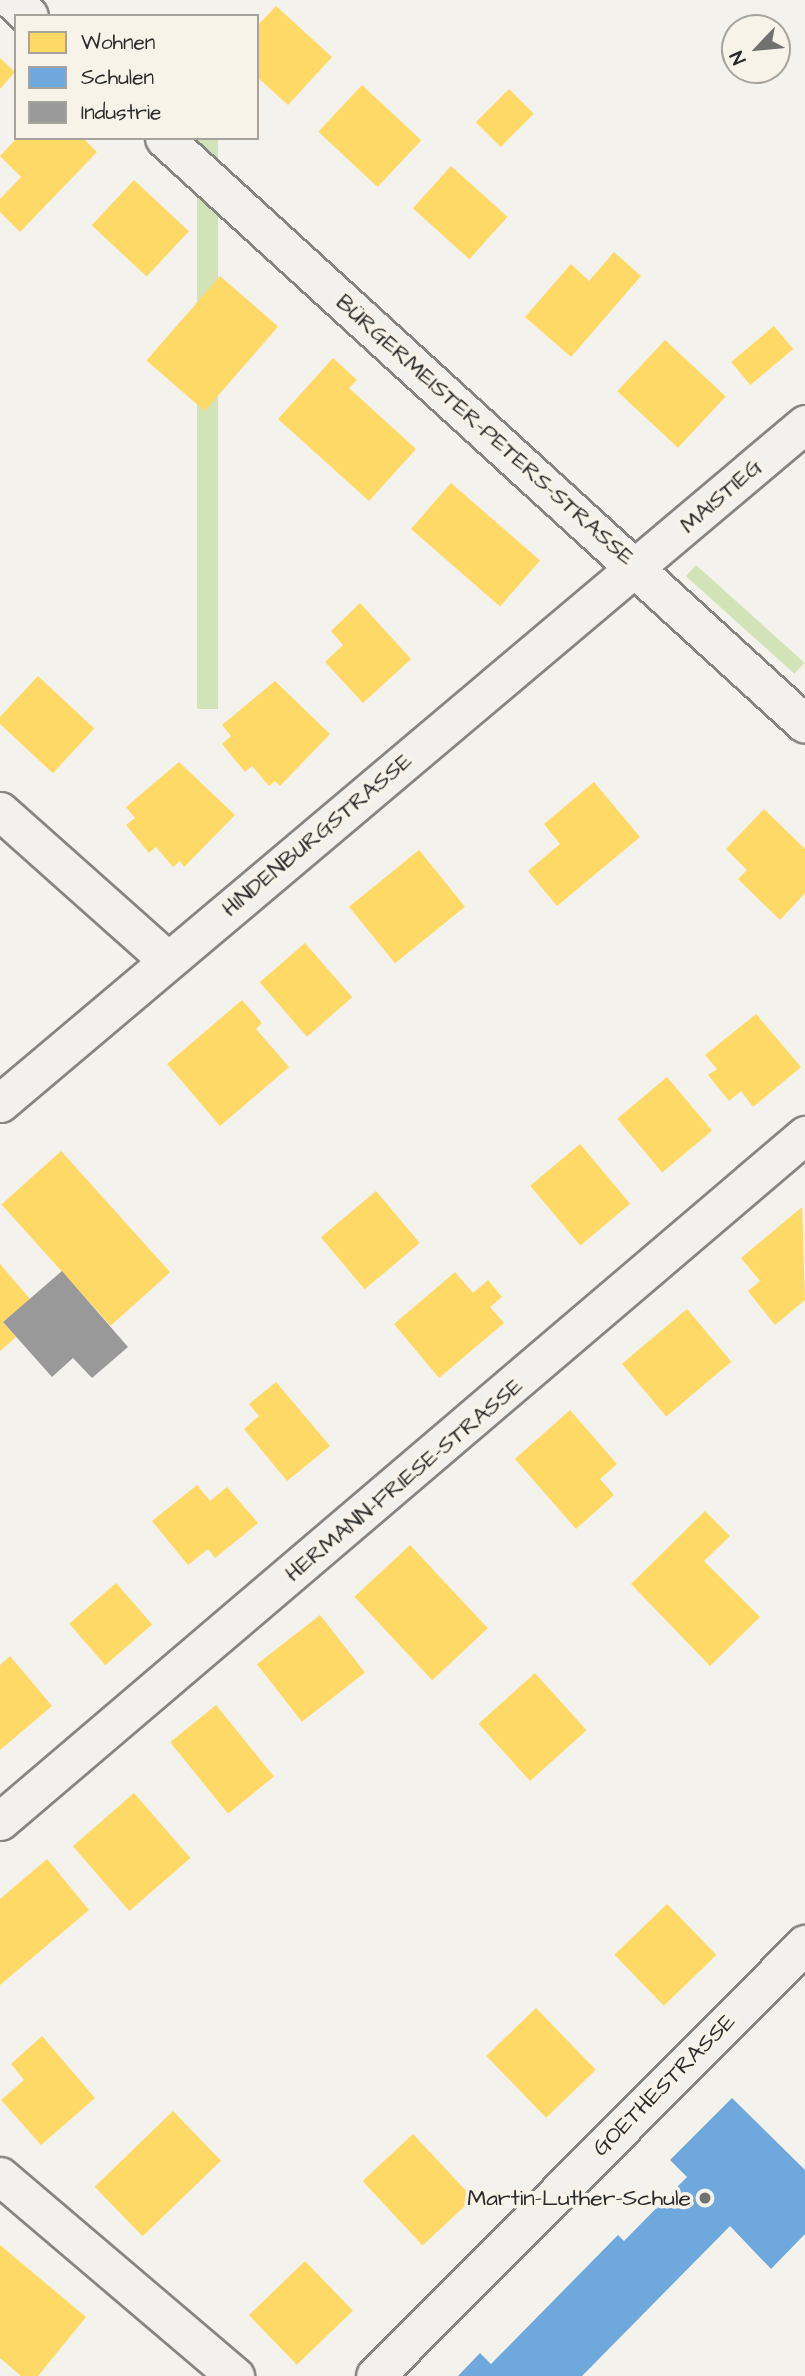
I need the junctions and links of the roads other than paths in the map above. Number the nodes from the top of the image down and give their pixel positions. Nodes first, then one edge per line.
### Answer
1 (12, 0) edge
2 (27, 14) edge
3 (166, 140) edge
4 (805, 424) edge
5 (637, 569) junction
6 (805, 723) edge
7 (0, 811) edge
8 (167, 960) junction
9 (0, 1103) edge
10 (805, 1135) edge
11 (0, 1821) edge
12 (805, 1944) edge
13 (0, 2176) edge
14 (235, 2376) edge
15 (375, 2376) edge

1 - 2 street
3 - 5 street, BÜRGERMEISTER-PETERS-STRASSE
4 - 5 street, MAISTIEG
5 - 6 street, BÜRGERMEISTER-PETERS-STRASSE
5 - 8 street, HINDENBURGSTRASSE
7 - 8 street
8 - 9 street, HINDENBURGSTRASSE
10 - 11 street, HERMANN-FRIESE-STRASSE
12 - 15 street, GOETHESTRASSE
13 - 14 street

